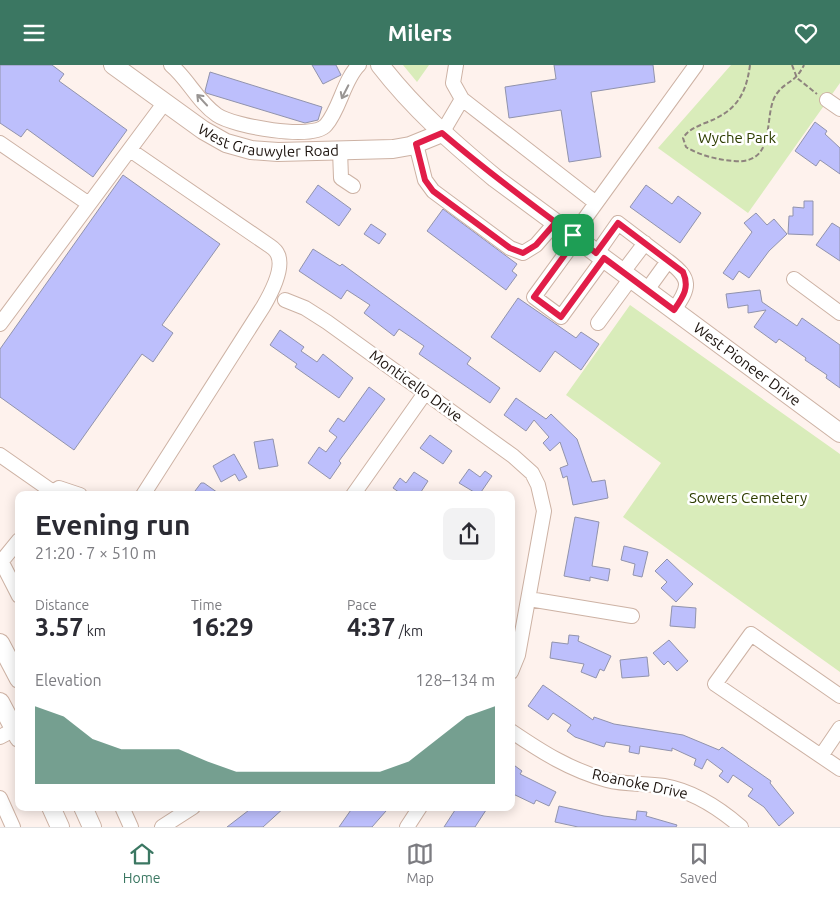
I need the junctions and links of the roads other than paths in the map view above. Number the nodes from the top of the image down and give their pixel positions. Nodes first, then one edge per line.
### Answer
1 (113, 65) edge
2 (171, 65) edge
3 (359, 65) edge
4 (380, 65) edge
5 (456, 65) edge
6 (696, 65) edge
7 (462, 99) junction
8 (828, 100) road end
9 (165, 102) junction
10 (840, 109) edge
11 (216, 114) junction
12 (203, 130) junction
13 (442, 133) junction
14 (0, 143) edge
15 (416, 144) junction
16 (130, 149) junction
17 (340, 151) junction
18 (353, 187) dead end
19 (596, 203) junction
20 (89, 204) junction
21 (556, 222) junction
22 (575, 236) junction
23 (645, 243) junction
24 (600, 255) junction
25 (668, 261) junction
26 (627, 275) junction
27 (794, 279) dead end
28 (647, 290) junction
29 (285, 300) dead end
30 (674, 310) junction
31 (840, 313) edge
32 (598, 323) dead end
33 (0, 324) edge
34 (425, 393) junction
35 (840, 433) edge
36 (0, 455) edge
37 (48, 491) edge
38 (55, 491) edge
39 (72, 491) edge
40 (146, 491) edge
41 (356, 491) edge
42 (15, 544) edge
43 (1, 560) edge
44 (15, 584) edge
45 (529, 599) junction
46 (632, 616) dead end
47 (0, 643) edge
48 (515, 662) edge
49 (15, 671) edge
50 (840, 696) edge
51 (0, 702) edge
52 (840, 728) edge
53 (13, 733) edge
54 (515, 734) edge
55 (821, 755) junction
56 (840, 769) edge
57 (0, 798) edge
58 (54, 811) edge
59 (85, 811) edge
60 (124, 811) edge
61 (187, 811) edge
62 (417, 811) edge
63 (13, 827) edge
64 (60, 827) edge
65 (92, 827) edge
66 (131, 827) edge
67 (162, 827) edge
68 (407, 827) edge
69 (742, 827) edge

1 - 9 main road, West Grauwyler Road
11 -> 2 street
3 -> 11 street
4 - 13 main road, West Pioneer Drive
5 - 7 street
6 - 19 street
7 - 13 street
7 - 19 street
8 - 10 street
9 - 12 main road, West Grauwyler Road
9 - 16 street
11 - 12 street
12 - 17 main road, West Grauwyler Road
13 - 15 main road, West Grauwyler Road
13 - 21 main road, West Pioneer Drive
14 - 20 street
15 - 17 main road, West Grauwyler Road
15 - 21 street
16 - 20 street
16 - 40 street
17 - 18 street
19 - 22 street
20 - 33 street
21 - 22 main road, West Pioneer Drive
22 - 24 main road, West Pioneer Drive
22 - 24 street
23 - 24 street
23 - 25 street
23 - 26 street
24 - 26 main road, West Pioneer Drive
25 - 28 street
25 - 30 street
26 - 28 main road, West Pioneer Drive
26 - 32 street
27 - 31 street
28 - 30 main road, West Pioneer Drive
29 - 34 street, Monticello Drive
30 - 35 main road, West Pioneer Drive
34 - 41 street
34 - 45 street, Monticello Drive
36 - 37 street
38 - 39 street
42 - 43 street
43 - 44 street
45 - 46 street
45 - 48 street
47 - 49 main road
50 - 55 street
51 - 53 main road
52 - 55 street
54 - 69 street, Roanoke Drive
55 - 56 street
57 - 63 street
58 - 64 main road
59 - 65 main road
60 - 66 street
61 - 67 street
62 - 68 street

